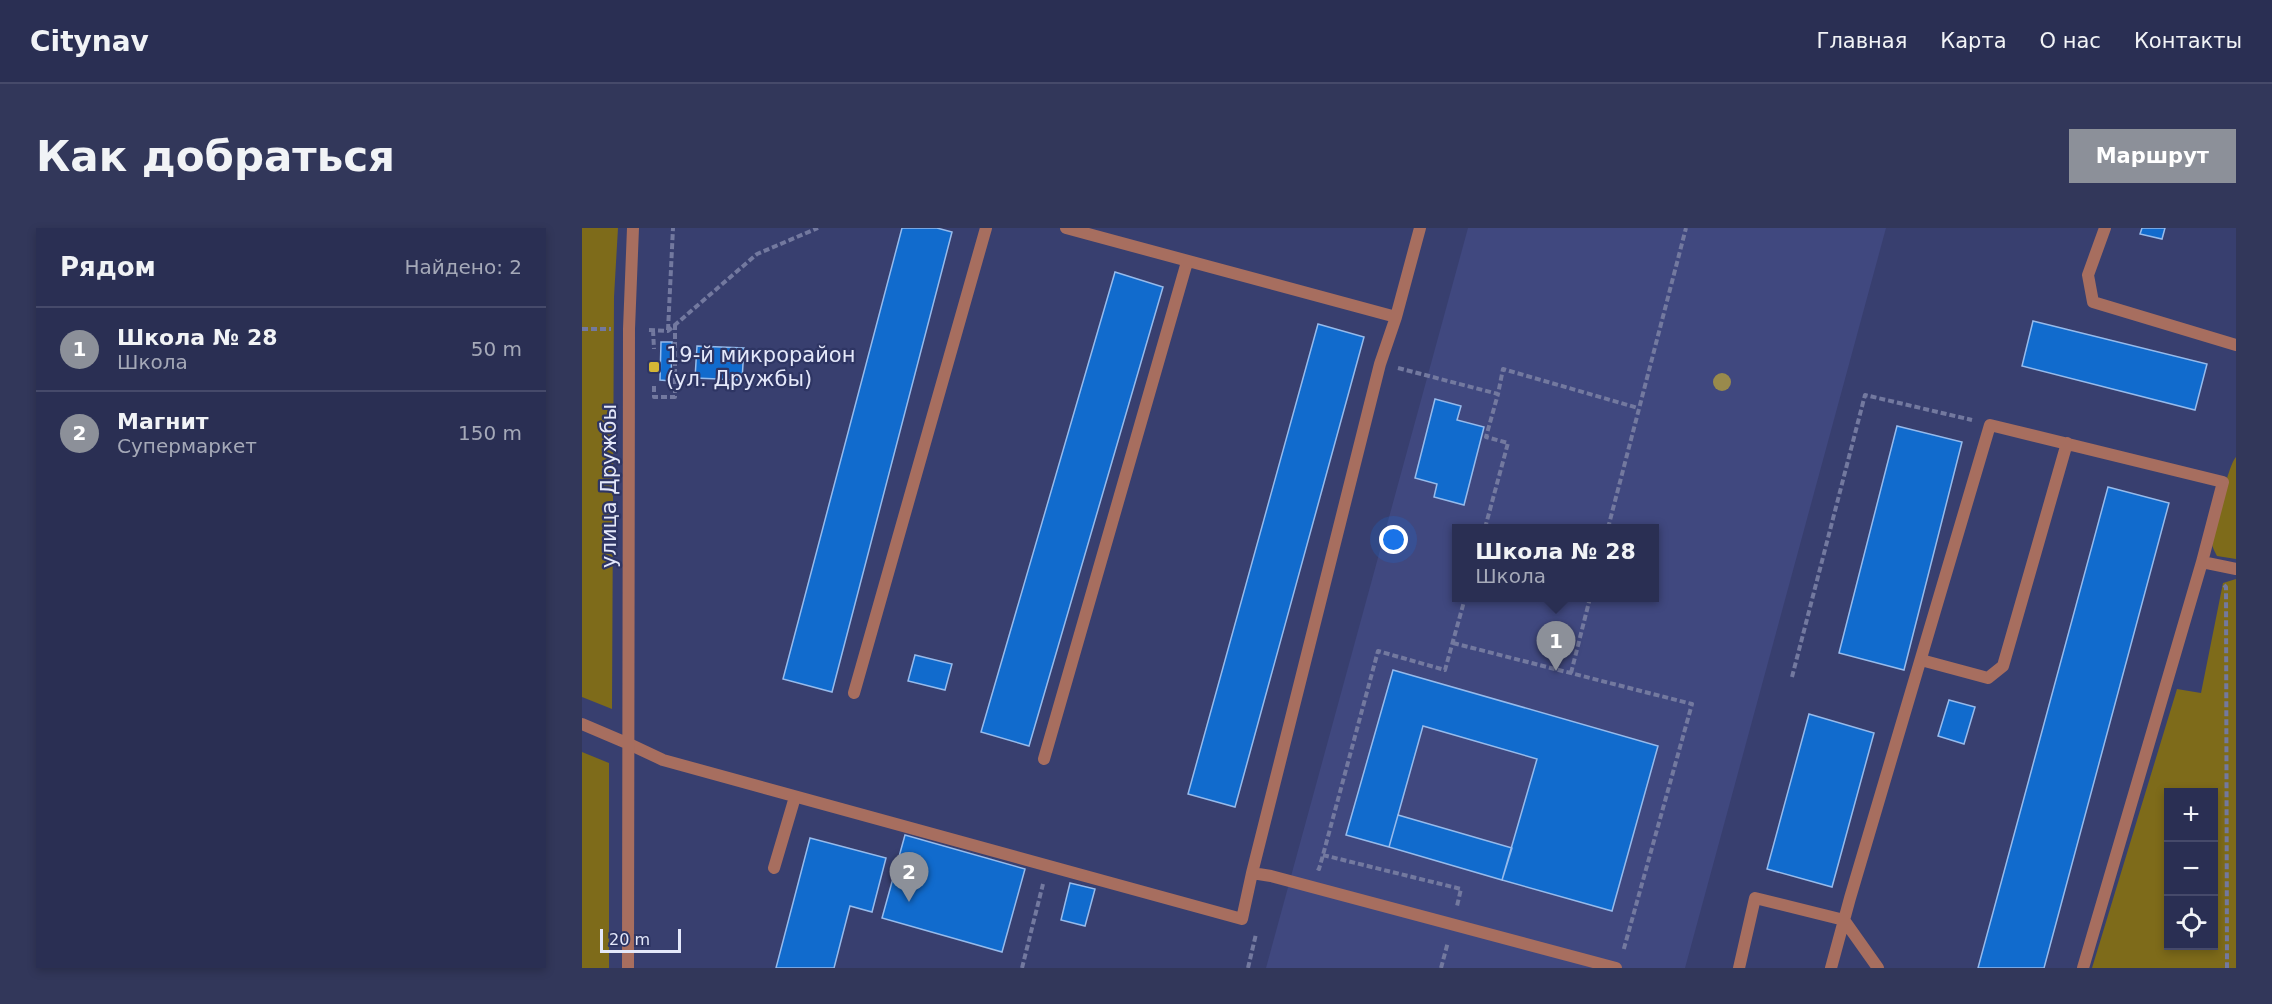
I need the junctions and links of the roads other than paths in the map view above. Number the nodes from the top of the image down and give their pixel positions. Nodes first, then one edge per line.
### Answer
1 (633, 228) edge
2 (986, 228) edge
3 (1066, 228) edge
4 (1420, 228) edge
5 (2105, 228) edge
6 (1188, 262) junction
7 (1396, 317) junction
8 (2236, 345) edge
9 (2067, 443) junction
10 (2202, 562) junction
11 (2236, 569) edge
12 (1921, 660) junction
13 (854, 693) dead end
14 (582, 724) edge
15 (629, 744) junction
16 (1044, 759) dead end
17 (795, 797) junction
18 (774, 868) dead end
19 (1252, 873) junction
20 (1844, 920) junction
21 (1619, 962) edge
22 (628, 968) edge
23 (1738, 968) edge
24 (1831, 968) edge
25 (1878, 968) edge
26 (2083, 968) edge

1 - 15 street, улица Дружбы
2 - 13 street
3 - 6 street
4 - 7 street
5 - 8 street
6 - 7 street
6 - 16 street
7 - 19 street
9 - 10 street
9 - 12 street
9 - 12 street
10 - 11 street
10 - 26 street
12 - 20 street
14 - 15 street
15 - 17 street
15 - 22 street, улица Дружбы
17 - 18 street
17 - 19 street
19 - 21 street
20 - 23 street
20 - 24 street
20 - 25 street

